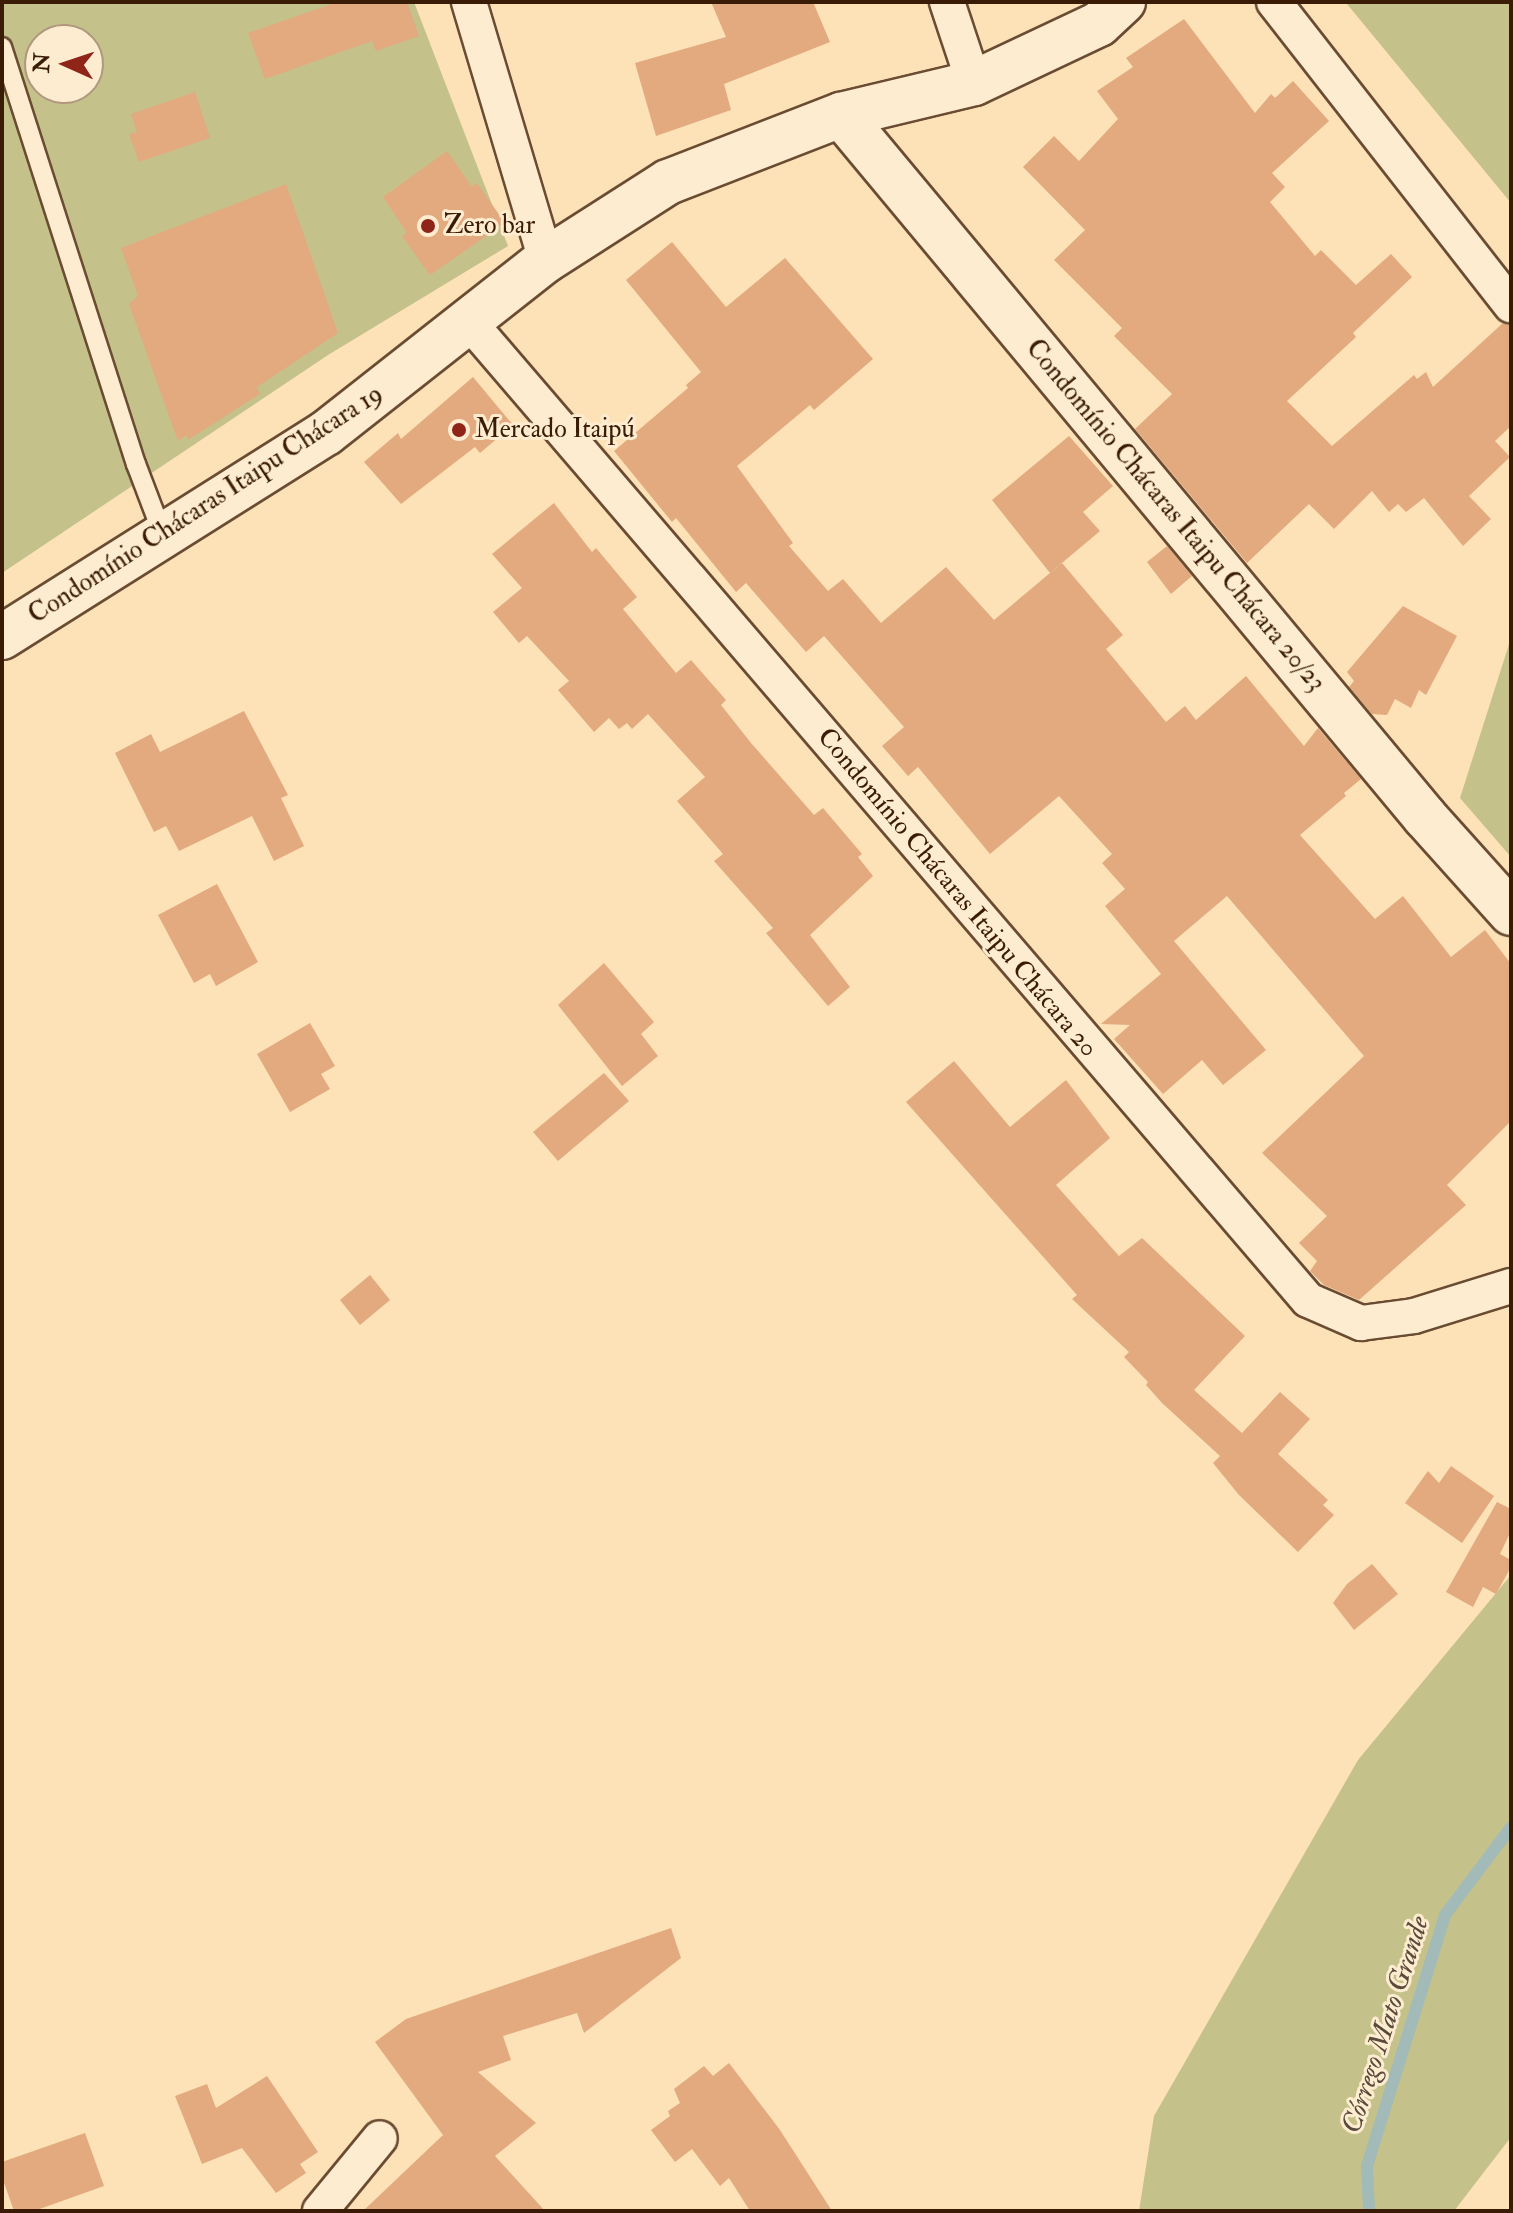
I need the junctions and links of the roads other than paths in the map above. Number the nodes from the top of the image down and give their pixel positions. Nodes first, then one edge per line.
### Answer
1 (469, 2) edge
2 (947, 2) edge
3 (1123, 2) edge
4 (1274, 2) edge
5 (2, 47) edge
6 (974, 83) junction
7 (841, 115) junction
8 (546, 260) junction
9 (1511, 305) edge
10 (458, 332) junction
11 (163, 535) junction
12 (2, 637) edge
13 (1511, 913) edge
14 (1511, 1286) edge
15 (380, 2138) dead end
16 (320, 2211) edge

1 - 8 street
2 - 6 street
3 - 6 street
4 - 9 street
5 - 11 lane
6 - 7 street
7 - 8 street
7 - 13 street, Condomínio Chácaras Itaipu Chácara 20/23
8 - 10 street
10 - 11 street, Condomínio Chácaras Itaipu Chácara 19
10 - 14 street, Condomínio Chácaras Itaipu Chácara 20
11 - 12 street, Condomínio Chácaras Itaipu Chácara 19
15 - 16 street

